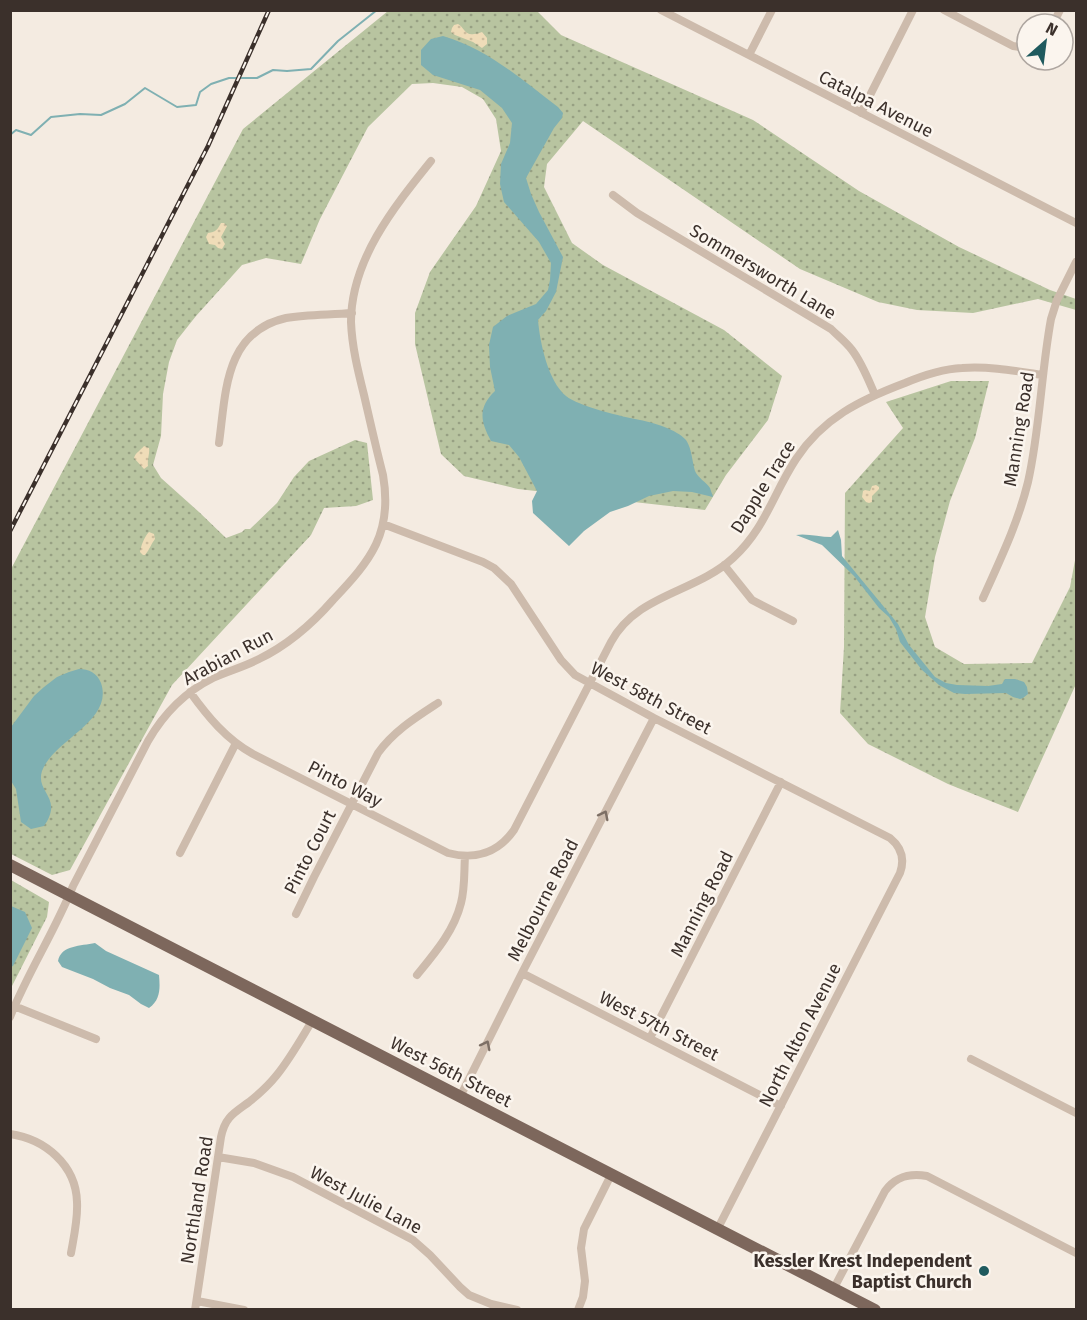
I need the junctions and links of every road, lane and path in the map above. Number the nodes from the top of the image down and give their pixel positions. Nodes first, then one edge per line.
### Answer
1 (661, 10) edge
2 (772, 10) edge
3 (913, 10) edge
4 (944, 10) edge
5 (1015, 46) edge
6 (749, 55) junction
7 (861, 113) junction
8 (431, 161) dead end
9 (613, 195) dead end
10 (1077, 223) edge
11 (1077, 262) edge
12 (352, 314) junction
13 (1043, 375) junction
14 (875, 395) junction
15 (219, 443) dead end
16 (383, 524) junction
17 (724, 566) junction
18 (983, 598) dead end
19 (793, 621) dead end
20 (591, 683) junction
21 (190, 692) junction
22 (438, 704) dead end
23 (654, 718) junction
24 (236, 743) junction
25 (781, 782) junction
26 (351, 804) junction
27 (180, 853) dead end
28 (902, 853) joint
29 (465, 856) junction
30 (10, 865) edge
31 (69, 895) junction
32 (296, 914) dead end
33 (522, 973) junction
34 (417, 975) dead end
35 (15, 1006) junction
36 (10, 1017) edge
37 (312, 1021) junction
38 (650, 1038) junction
39 (96, 1039) dead end
40 (971, 1059) dead end
41 (460, 1097) junction
42 (781, 1106) junction
43 (1077, 1113) edge
44 (10, 1134) edge
45 (218, 1157) junction
46 (612, 1173) junction
47 (718, 1228) junction
48 (1077, 1252) edge
49 (71, 1253) dead end
50 (834, 1288) junction
51 (197, 1300) junction
52 (867, 1308) edge
53 (195, 1310) edge
54 (244, 1310) edge
55 (517, 1310) edge
56 (578, 1310) edge

1 - 6 street, Catalpa Avenue
2 - 6 street
3 - 7 street
4 - 5 street
6 - 7 street, Catalpa Avenue
7 - 10 street, Catalpa Avenue
8 - 12 street, Arabian Run
9 - 14 street, Sommersworth Lane
11 - 13 street, Manning Road
12 - 15 street
12 - 16 street, Arabian Run
13 - 14 street, Dapple Trace
13 - 18 street, Manning Road
14 - 17 street, Dapple Trace
16 - 20 street, West 58th Street
16 - 21 street, Arabian Run
17 - 19 street
17 - 20 street, Dapple Trace
20 - 23 street, West 58th Street
20 - 29 street, Dapple Trace
21 - 24 street, Pinto Way
21 - 31 street, Arabian Run
22 - 26 street, Pinto Court
23 - 25 street, West 58th Street
33 -> 23 street, Melbourne Road
24 - 26 street, Pinto Way
24 - 27 street
25 - 28 street, West 58th Street
25 - 38 street, Manning Road
26 - 29 street, Pinto Way
26 - 32 street, Pinto Court
28 - 42 street, North Alton Avenue
29 - 34 street
30 - 31 main road, West 56th Street
31 - 35 street, Arabian Run
31 - 37 main road, West 56th Street
33 - 38 street, West 57th Street
41 -> 33 street, Melbourne Road
35 - 36 street, Arabian Run
35 - 39 street
37 - 41 main road, West 56th Street
37 - 45 street, Northland Road
38 - 42 street, West 57th Street
40 - 43 street
41 - 46 main road, West 56th Street
42 - 47 street, North Alton Avenue
44 - 49 street
45 - 51 street, Northland Road
45 - 55 street, West Julie Lane
46 - 47 main road, West 56th Street
46 - 56 street
47 - 50 main road, West 56th Street
48 - 50 street
50 - 52 main road, West 56th Street
51 - 53 street, Northland Road
51 - 54 street

